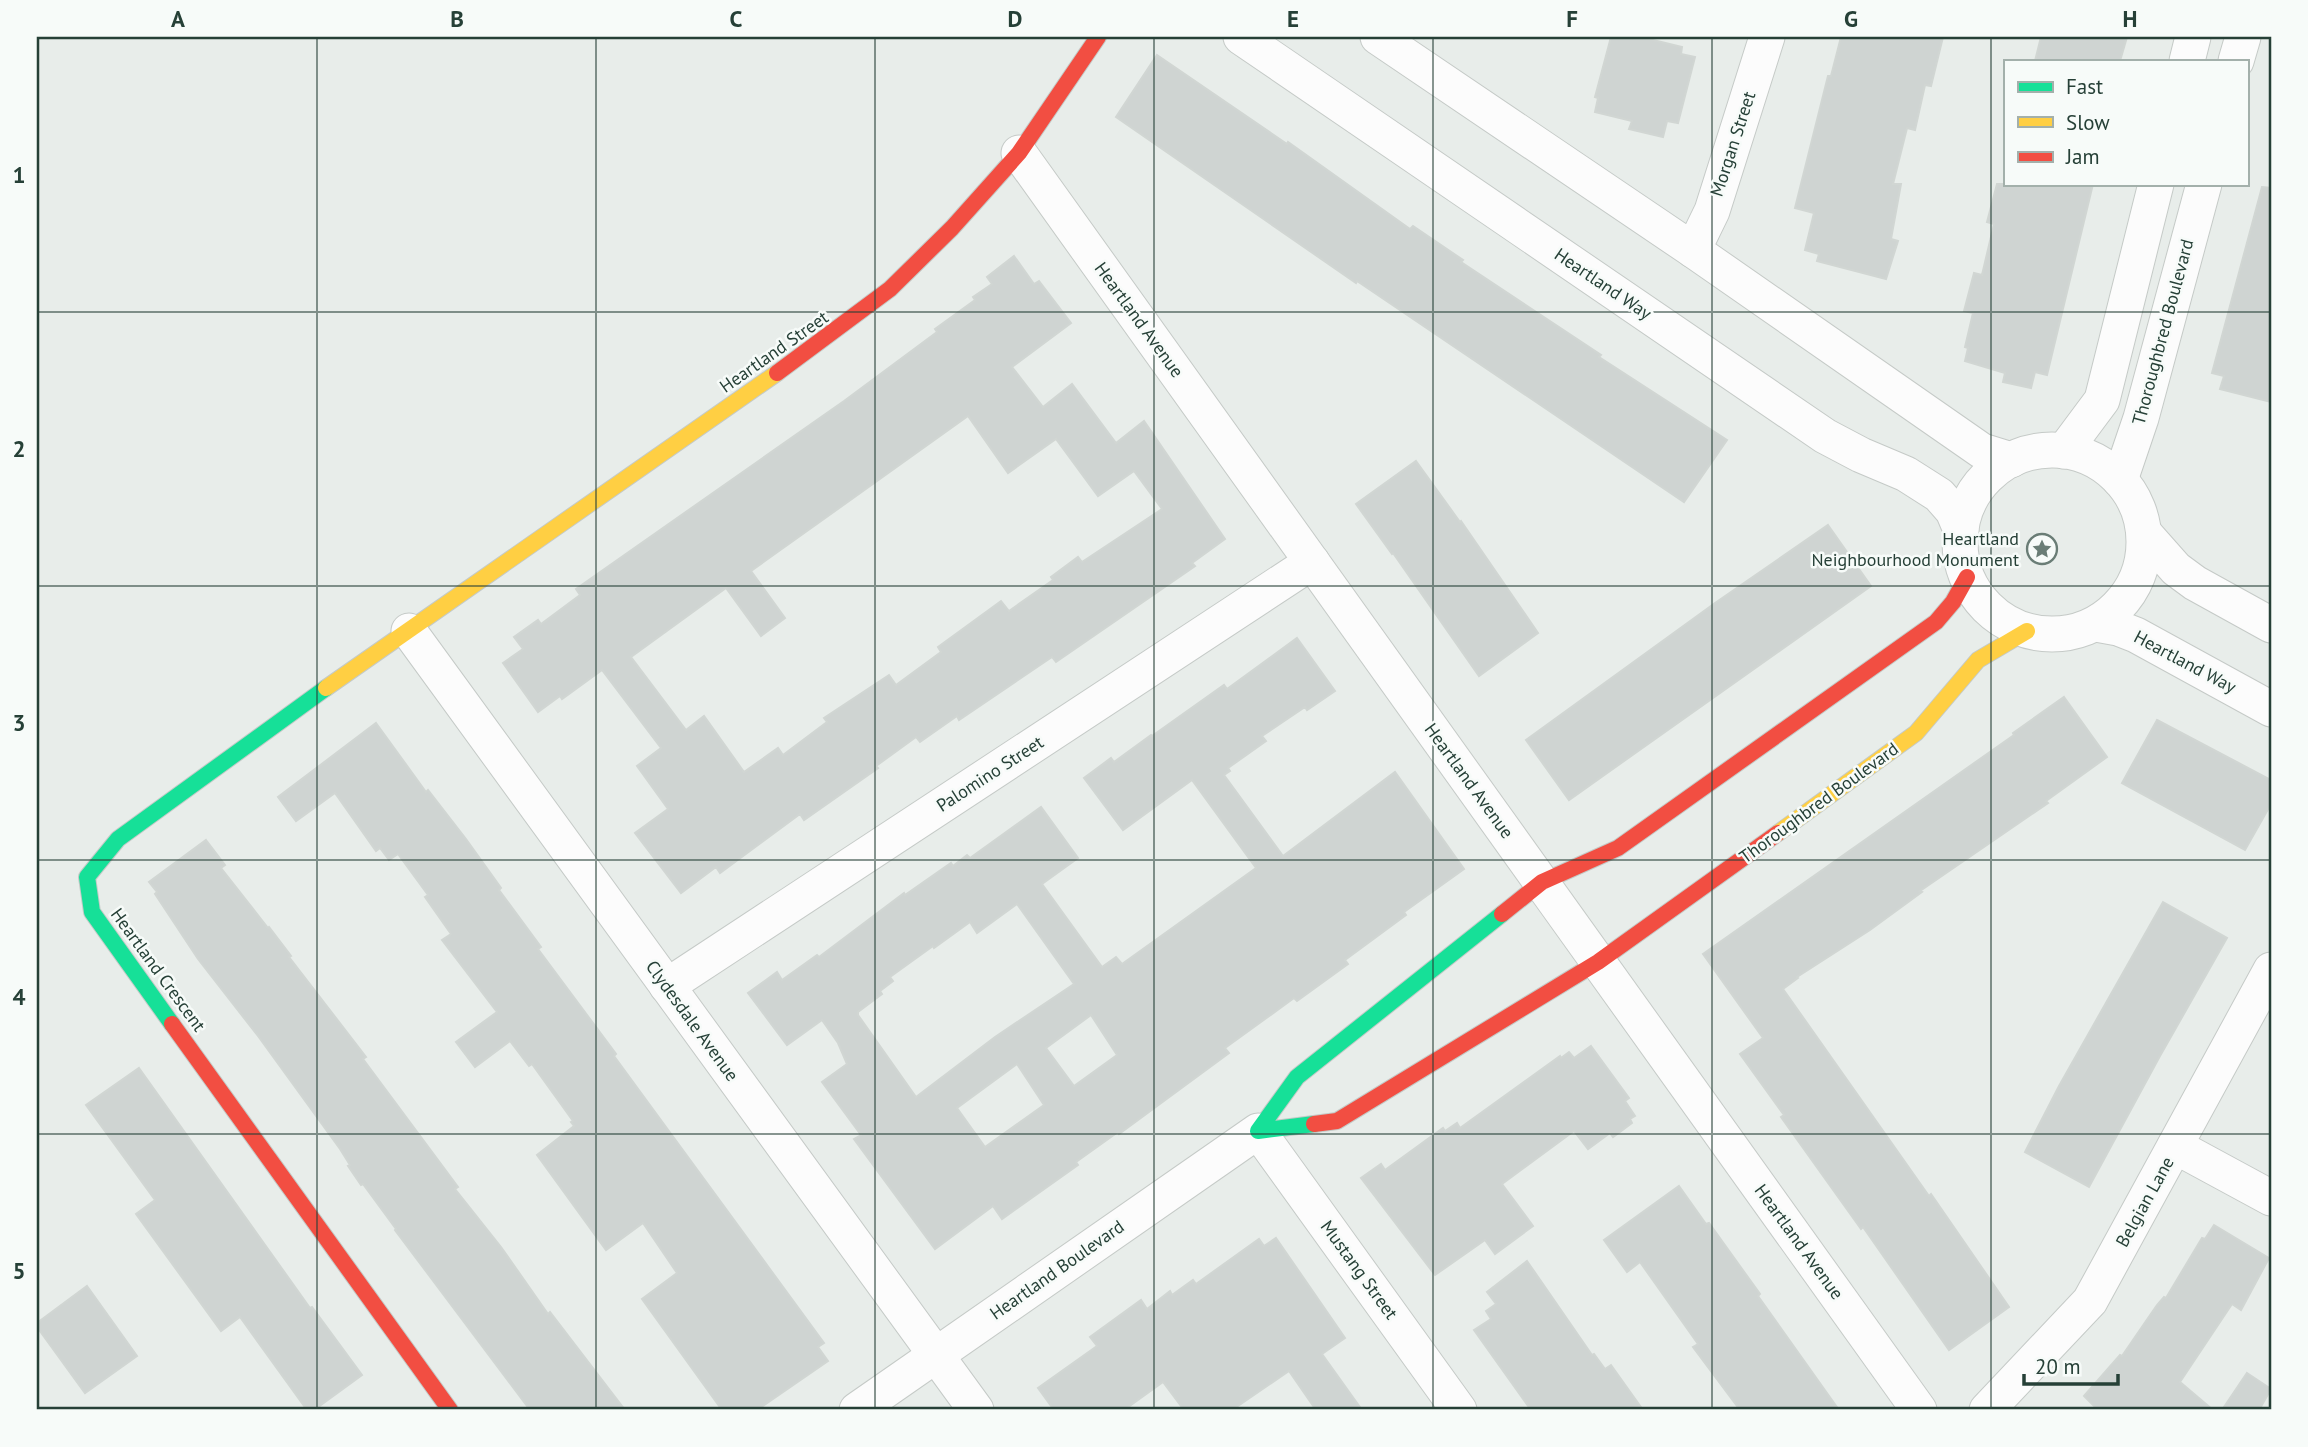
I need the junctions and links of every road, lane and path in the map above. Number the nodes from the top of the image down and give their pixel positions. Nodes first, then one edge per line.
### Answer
1 (1098, 37) edge
2 (1241, 37) edge
3 (1378, 37) edge
4 (1767, 37) edge
5 (2193, 37) edge
6 (2243, 37) edge
7 (2187, 60) edge
8 (2236, 60) edge
9 (1019, 153) junction
10 (2156, 186) edge
11 (2203, 186) edge
12 (1693, 250) junction
13 (2064, 451) junction
14 (2011, 460) junction
15 (2120, 480) junction
16 (1961, 530) junction
17 (2144, 534) junction
18 (1312, 562) junction
19 (1967, 577) junction
20 (2096, 624) junction
21 (2271, 625) edge
22 (409, 631) junction
23 (2027, 631) junction
24 (2271, 709) edge
25 (1542, 882) junction
26 (1598, 961) junction
27 (2271, 970) edge
28 (667, 986) junction
29 (1258, 1131) junction
30 (2175, 1146) junction
31 (2271, 1198) edge
32 (936, 1353) junction
33 (450, 1410) edge
34 (857, 1410) edge
35 (976, 1410) edge
36 (1459, 1410) edge
37 (1919, 1410) edge
38 (1987, 1410) edge

1 - 9 street, Heartland Street
2 - 16 street, Heartland Way
3 - 12 street
4 - 12 street, Morgan Street
5 - 7 street
6 - 8 street
9 - 18 street, Heartland Avenue
9 - 22 street, Heartland Street
10 - 13 street
11 - 15 street, Thoroughbred Boulevard
12 - 14 street
13 - 14 street
13 - 15 street
14 - 16 street
15 - 17 street
16 - 19 street
17 - 20 street
17 - 21 street
18 - 25 street, Heartland Avenue
18 - 28 street, Palomino Street
19 - 23 street
19 - 25 street
20 - 23 street
20 - 24 street, Heartland Way
22 - 28 street, Clydesdale Avenue
22 - 33 street, Heartland Crescent
23 - 26 street, Thoroughbred Boulevard
25 - 26 street, Heartland Avenue
25 - 29 street, Heartland Boulevard
26 - 29 street, Heartland Boulevard
26 - 37 street, Heartland Avenue
27 - 30 street, Belgian Lane
28 - 32 street, Clydesdale Avenue
29 - 32 street, Heartland Boulevard
29 - 36 street, Mustang Street
30 - 31 street
30 - 38 street, Belgian Lane
32 - 34 street, Heartland Boulevard
32 - 35 street, Clydesdale Avenue

